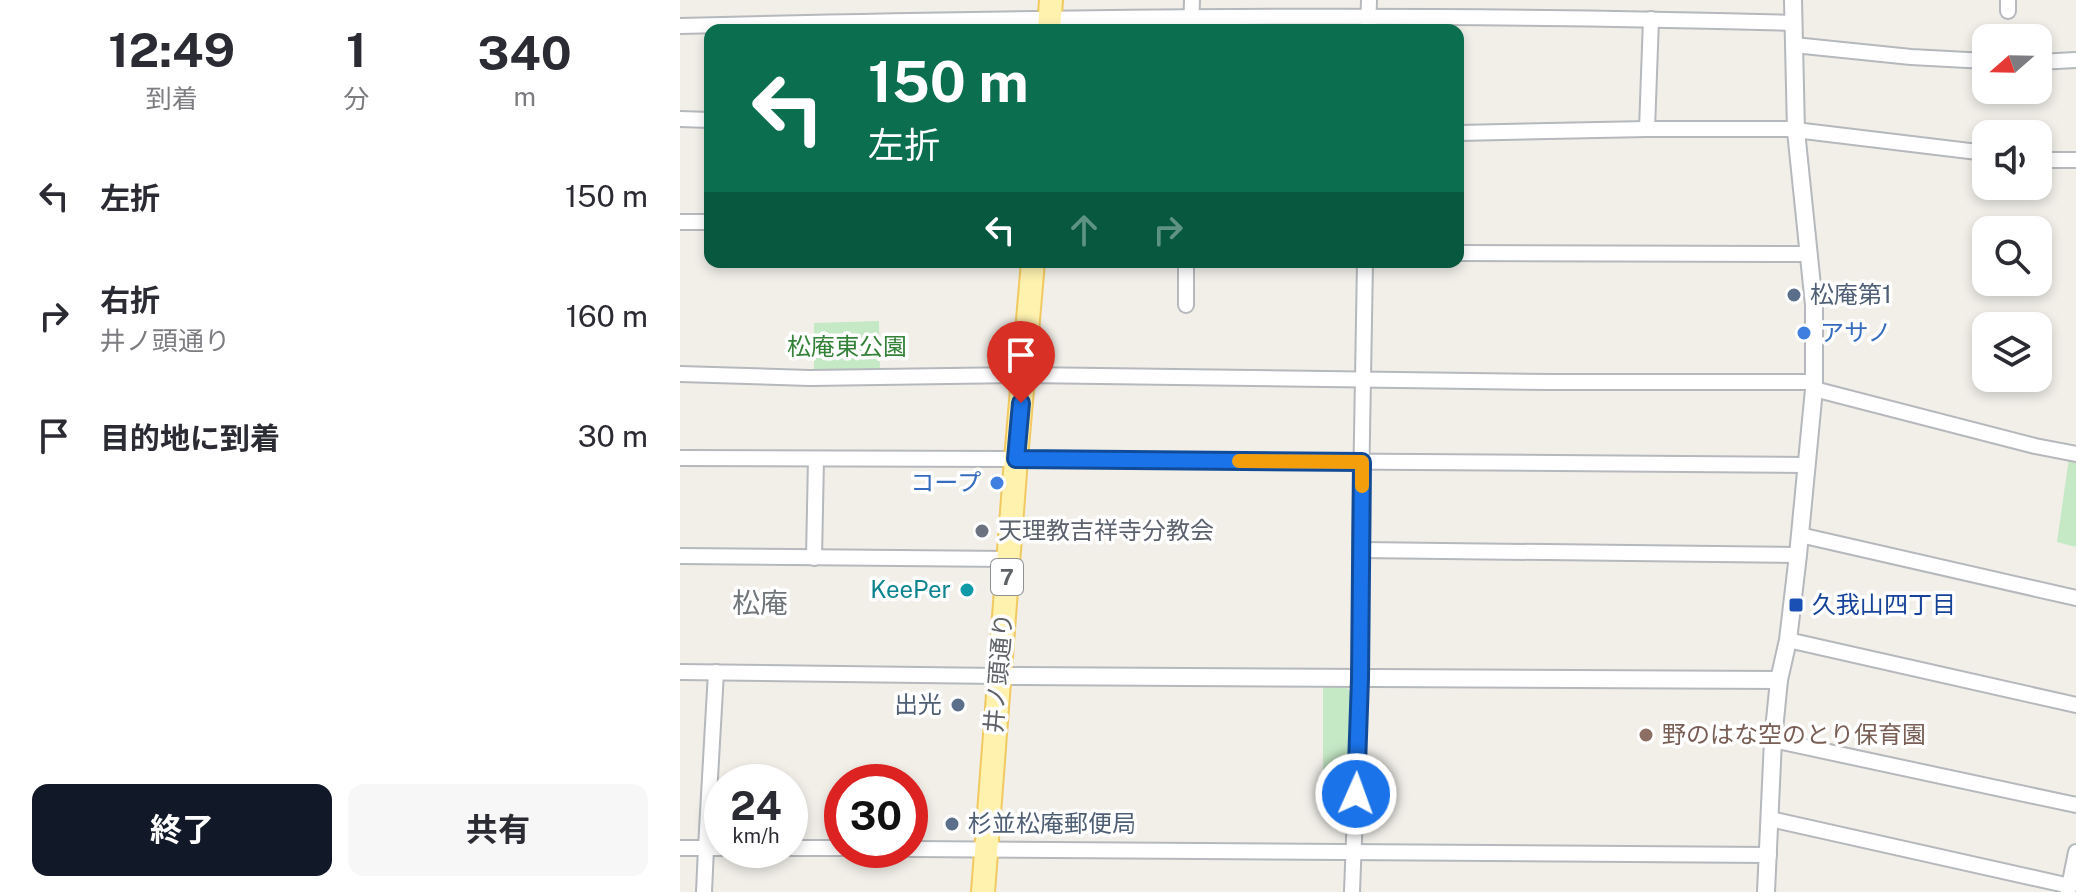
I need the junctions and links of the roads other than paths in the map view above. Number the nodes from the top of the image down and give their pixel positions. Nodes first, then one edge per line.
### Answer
1 (1192, 0) edge
2 (1369, 0) edge
3 (1793, 0) edge
4 (1050, 16) edge
5 (1651, 19) junction
6 (1191, 23) edge
7 (1793, 23) junction
8 (754, 24) edge
9 (1368, 24) edge
10 (704, 25) edge
11 (680, 26) edge
12 (1794, 45) junction
13 (1972, 60) edge
14 (2076, 60) edge
15 (2052, 61) edge
16 (680, 119) edge
17 (704, 120) edge
18 (1647, 129) junction
19 (1796, 131) junction
20 (1464, 133) edge
21 (1972, 151) edge
22 (2052, 160) edge
23 (2076, 160) edge
24 (680, 222) edge
25 (704, 222) edge
26 (1464, 253) edge
27 (1808, 254) junction
28 (1033, 268) edge
29 (1186, 268) edge
30 (1365, 268) edge
31 (1186, 305) dead end
32 (680, 374) edge
33 (1024, 375) junction
34 (1363, 379) junction
35 (1814, 386) junction
36 (2076, 454) edge
37 (680, 458) edge
38 (816, 459) junction
39 (1016, 459) junction
40 (1362, 462) junction
41 (1807, 465) junction
42 (1800, 535) junction
43 (1360, 550) junction
44 (1798, 555) junction
45 (680, 556) edge
46 (814, 558) junction
47 (1008, 559) junction
48 (2076, 598) edge
49 (1788, 640) junction
50 (680, 672) edge
51 (716, 672) junction
52 (999, 676) junction
53 (1360, 679) junction
54 (1779, 680) junction
55 (2076, 705) edge
56 (1773, 740) junction
57 (711, 764) edge
58 (2076, 805) edge
59 (1770, 819) junction
60 (680, 848) edge
61 (704, 848) edge
62 (928, 849) edge
63 (986, 849) junction
64 (1354, 852) junction
65 (2076, 852) edge
66 (1769, 855) junction
67 (705, 868) edge
68 (2069, 889) edge
69 (704, 892) edge
70 (983, 892) edge
71 (1352, 892) edge
72 (1766, 892) edge

1 - 6 street
2 - 9 street
3 - 7 street
4 - 6 street
4 - 8 street
5 - 7 street
5 - 9 street
5 - 18 street
6 - 9 street
7 - 12 street
10 - 11 street
12 - 13 street
12 - 19 street
14 - 15 street
16 - 17 street
18 - 19 street
18 - 20 street
19 - 21 street
19 - 27 street
22 - 23 street
24 - 25 street
26 - 27 street
27 - 35 street
28 - 33 main road, 井ノ頭通り / 7
29 - 31 street
30 - 34 street
32 - 33 street
33 - 34 street
33 - 39 main road, 井ノ頭通り / 7
34 - 35 street
34 - 40 street
35 - 36 street
35 - 41 street
37 - 38 street
38 - 39 street
38 - 46 street
39 - 40 street
39 - 47 main road, 井ノ頭通り / 7
40 - 41 street
40 - 43 street
41 - 42 street
42 - 44 street
42 - 48 street
43 - 44 street
43 - 53 street
44 - 49 street
45 - 46 street
46 - 47 street
47 - 52 main road, 井ノ頭通り / 7
49 - 54 street
49 - 55 street
50 - 51 street
51 - 52 street
51 - 57 street
52 - 53 street
52 - 63 main road, 井ノ頭通り / 7
53 - 54 street
53 - 64 street
54 - 56 street
56 - 58 street
56 - 59 street
59 - 66 street
59 - 68 street
60 - 61 street
62 - 63 street
63 - 64 street
63 - 70 main road, 井ノ頭通り / 7
64 - 66 street
64 - 71 street
65 - 68 street
66 - 72 street
67 - 69 street

